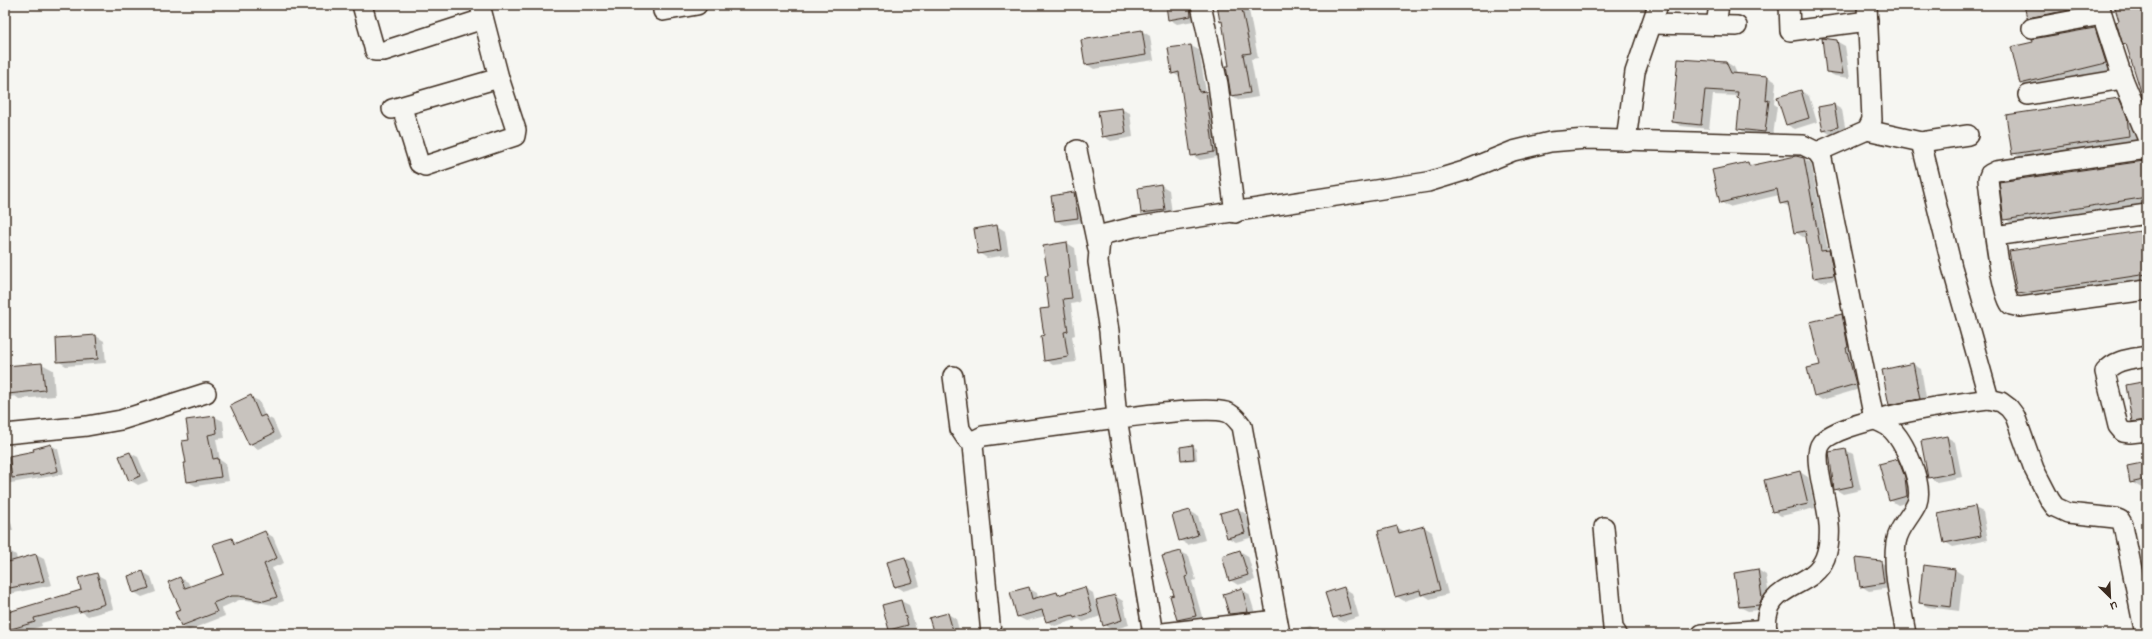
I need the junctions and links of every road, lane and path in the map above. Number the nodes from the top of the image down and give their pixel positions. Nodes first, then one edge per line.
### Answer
1 (362, 5) edge
2 (697, 5) edge
3 (1201, 5) edge
4 (1658, 5) edge
5 (1719, 5) edge
6 (1789, 5) edge
7 (2100, 10) edge
8 (663, 11) dead end
9 (482, 12) edge
10 (1867, 13) edge
11 (1652, 24) junction
12 (1716, 25) junction
13 (1737, 26) dead end
14 (2032, 28) dead end
15 (499, 78) junction
16 (2123, 79) junction
17 (2028, 96) dead end
18 (1866, 130) junction
19 (1968, 135) dead end
20 (2147, 137) edge
21 (1618, 140) junction
22 (1921, 142) junction
23 (2147, 149) edge
24 (1077, 150) dead end
25 (1817, 152) junction
26 (1235, 213) junction
27 (2147, 214) edge
28 (1996, 236) junction
29 (1098, 249) junction
30 (2147, 290) edge
31 (2147, 356) edge
32 (953, 376) dead end
33 (206, 393) dead end
34 (1989, 399) junction
35 (1117, 418) junction
36 (1874, 419) junction
37 (2147, 430) edge
38 (5, 434) edge
39 (974, 442) junction
40 (1604, 528) dead end
41 (1279, 627) edge
42 (1767, 632) edge
43 (991, 634) edge
44 (1153, 634) edge
45 (1617, 634) edge
46 (1702, 634) edge
47 (1906, 634) edge
48 (2145, 634) edge

1 - 9 street
2 - 8 street
3 - 26 street
4 - 11 street
5 - 12 street
6 - 10 street
7 - 14 street
7 - 16 street
9 - 15 street
10 - 18 street
11 - 12 street
11 - 21 street
12 - 13 street
15 - 15 street
16 - 17 street
16 - 20 street
18 - 22 street
18 - 25 street
19 - 22 street
21 - 25 street
21 - 26 street
22 - 34 street
23 - 28 street
24 - 29 street
25 - 36 street
26 - 29 street
27 - 28 street
28 - 30 street
29 - 35 street
31 - 37 street
32 - 39 street
33 - 38 street
34 - 36 street
34 - 48 street
35 - 39 street
35 - 41 street
35 - 44 street
36 - 42 street
36 - 47 street
39 - 43 street
40 - 45 street
41 - 44 street
42 - 46 street

